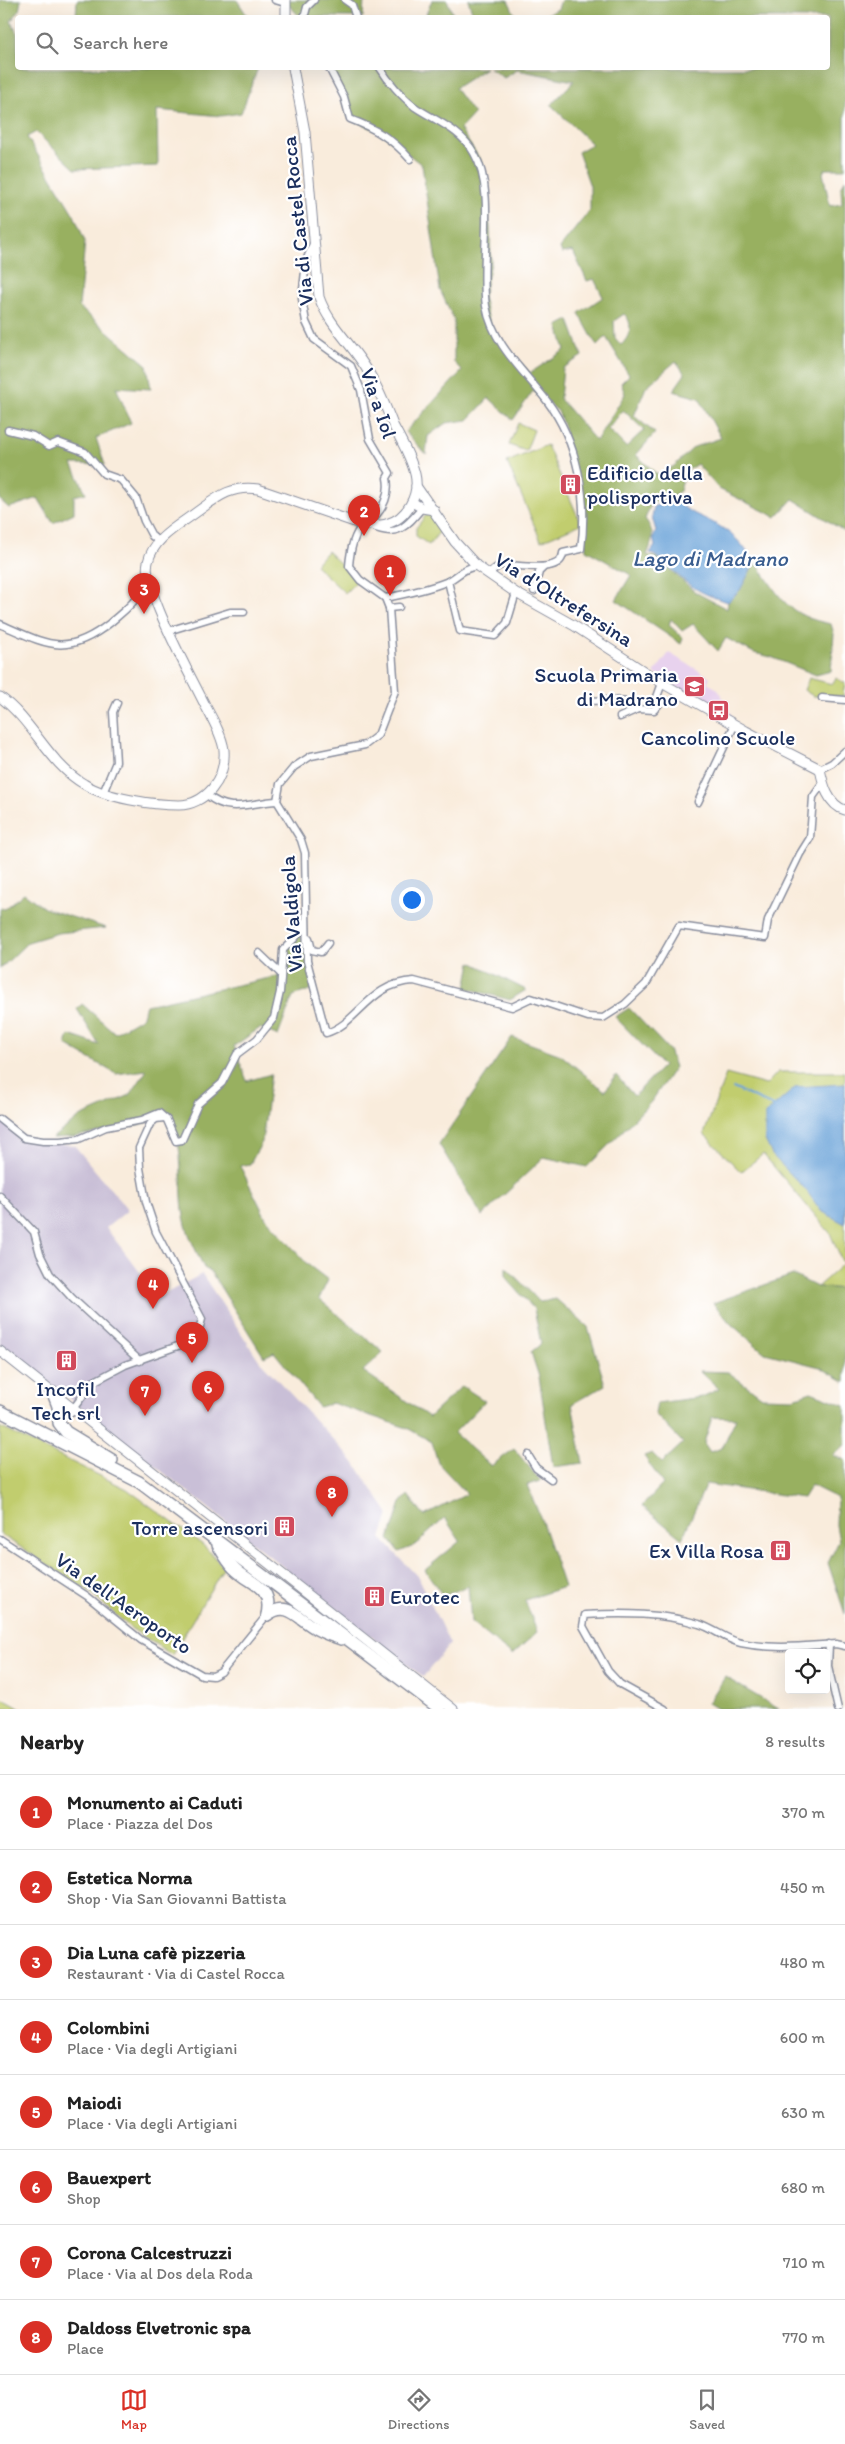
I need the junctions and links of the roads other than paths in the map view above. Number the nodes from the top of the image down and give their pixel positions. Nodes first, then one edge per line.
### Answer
1 (275, 0) edge
2 (314, 0) edge
3 (345, 0) edge
4 (286, 2) edge
5 (286, 15) edge
6 (305, 15) edge
7 (355, 15) edge
8 (293, 70) edge
9 (330, 70) edge
10 (382, 70) edge
11 (410, 159) dead end
12 (314, 239) junction
13 (8, 430) dead end
14 (416, 486) junction
15 (412, 502) junction
16 (422, 508) junction
17 (434, 510) junction
18 (365, 525) junction
19 (158, 541) junction
20 (477, 566) junction
21 (544, 567) junction
22 (147, 571) junction
23 (490, 573) junction
24 (448, 581) junction
25 (534, 591) dead end
26 (516, 593) junction
27 (385, 598) junction
28 (389, 608) junction
29 (398, 608) dead end
30 (244, 612) dead end
31 (0, 624) edge
32 (168, 631) junction
33 (662, 683) junction
34 (0, 697) edge
35 (822, 698) dead end
36 (845, 700) edge
37 (589, 701) dead end
38 (117, 702) dead end
39 (638, 709) junction
40 (620, 717) dead end
41 (734, 724) junction
42 (845, 751) edge
43 (820, 770) junction
44 (823, 783) junction
45 (103, 793) junction
46 (207, 795) junction
47 (277, 801) junction
48 (698, 802) dead end
49 (845, 810) edge
50 (306, 920) junction
51 (328, 943) dead end
52 (259, 953) dead end
53 (281, 974) junction
54 (164, 1118) junction
55 (0, 1119) edge
56 (0, 1196) edge
57 (0, 1351) edge
58 (140, 1361) junction
59 (53, 1394) junction
60 (73, 1409) junction
61 (0, 1411) edge
62 (0, 1416) edge
63 (60, 1416) junction
64 (528, 1456) dead end
65 (551, 1479) dead end
66 (139, 1482) junction
67 (0, 1540) edge
68 (218, 1546) junction
69 (267, 1615) junction
70 (341, 1639) junction
71 (829, 1644) junction
72 (845, 1646) edge
73 (433, 1709) edge
74 (440, 1709) edge
75 (453, 1709) edge
76 (665, 1709) edge
77 (838, 1709) edge

1 - 4 street
2 - 6 street
3 - 7 street
4 - 5 main road
8 - 12 main road, Via di Castel Rocca
9 - 11 street
10 - 21 street
12 - 14 main road, Via di Castel Rocca
12 - 18 street, Via a Iol
13 - 19 street
14 - 15 main road, Via di Castel Rocca
14 - 17 main road, Via d'Oltrefersina
15 - 16 main road
15 - 18 main road, Via di Castel Rocca
16 - 17 main road
16 - 18 street, Via di Castel Rocca
17 - 20 main road, Via d'Oltrefersina
18 - 19 main road, Via di Castel Rocca
18 - 27 street, Via a Iol
19 - 22 main road, Via di Castel Rocca
20 - 23 main road, Via d'Oltrefersina
20 - 24 street
21 - 23 street
21 - 25 street
22 - 31 street
22 - 32 main road
23 - 26 main road, Via d'Oltrefersina
24 - 26 street
24 - 27 street
26 - 33 main road, Via d'Oltrefersina
27 - 28 street
28 - 29 street
28 - 47 street
30 - 32 street
32 - 46 main road
33 - 39 street
33 - 41 main road, Via d'Oltrefersina
34 - 45 main road
35 - 36 street
37 - 39 street
38 - 45 street
39 - 40 street
41 - 43 main road, Via d'Oltrefersina
41 - 48 street
42 - 43 street
43 - 44 main road
44 - 49 main road
44 - 50 street, Via Valdigola
45 - 46 main road
46 - 47 street
47 - 50 street, Via Valdigola
50 - 51 street
50 - 53 street
52 - 53 street
53 - 54 street
54 - 55 street
54 - 58 street
56 - 58 street
57 - 59 main road
58 - 60 street
59 - 60 main road
59 - 63 highway
60 - 63 highway
60 - 75 main road
61 - 66 highway
62 - 68 highway
63 - 66 highway
64 - 65 street
66 - 74 highway
67 - 69 street, Via dell'Aeroporto
68 - 69 highway
68 - 70 highway
69 - 70 highway
70 - 73 highway
71 - 72 street
71 - 76 street
71 - 77 street

